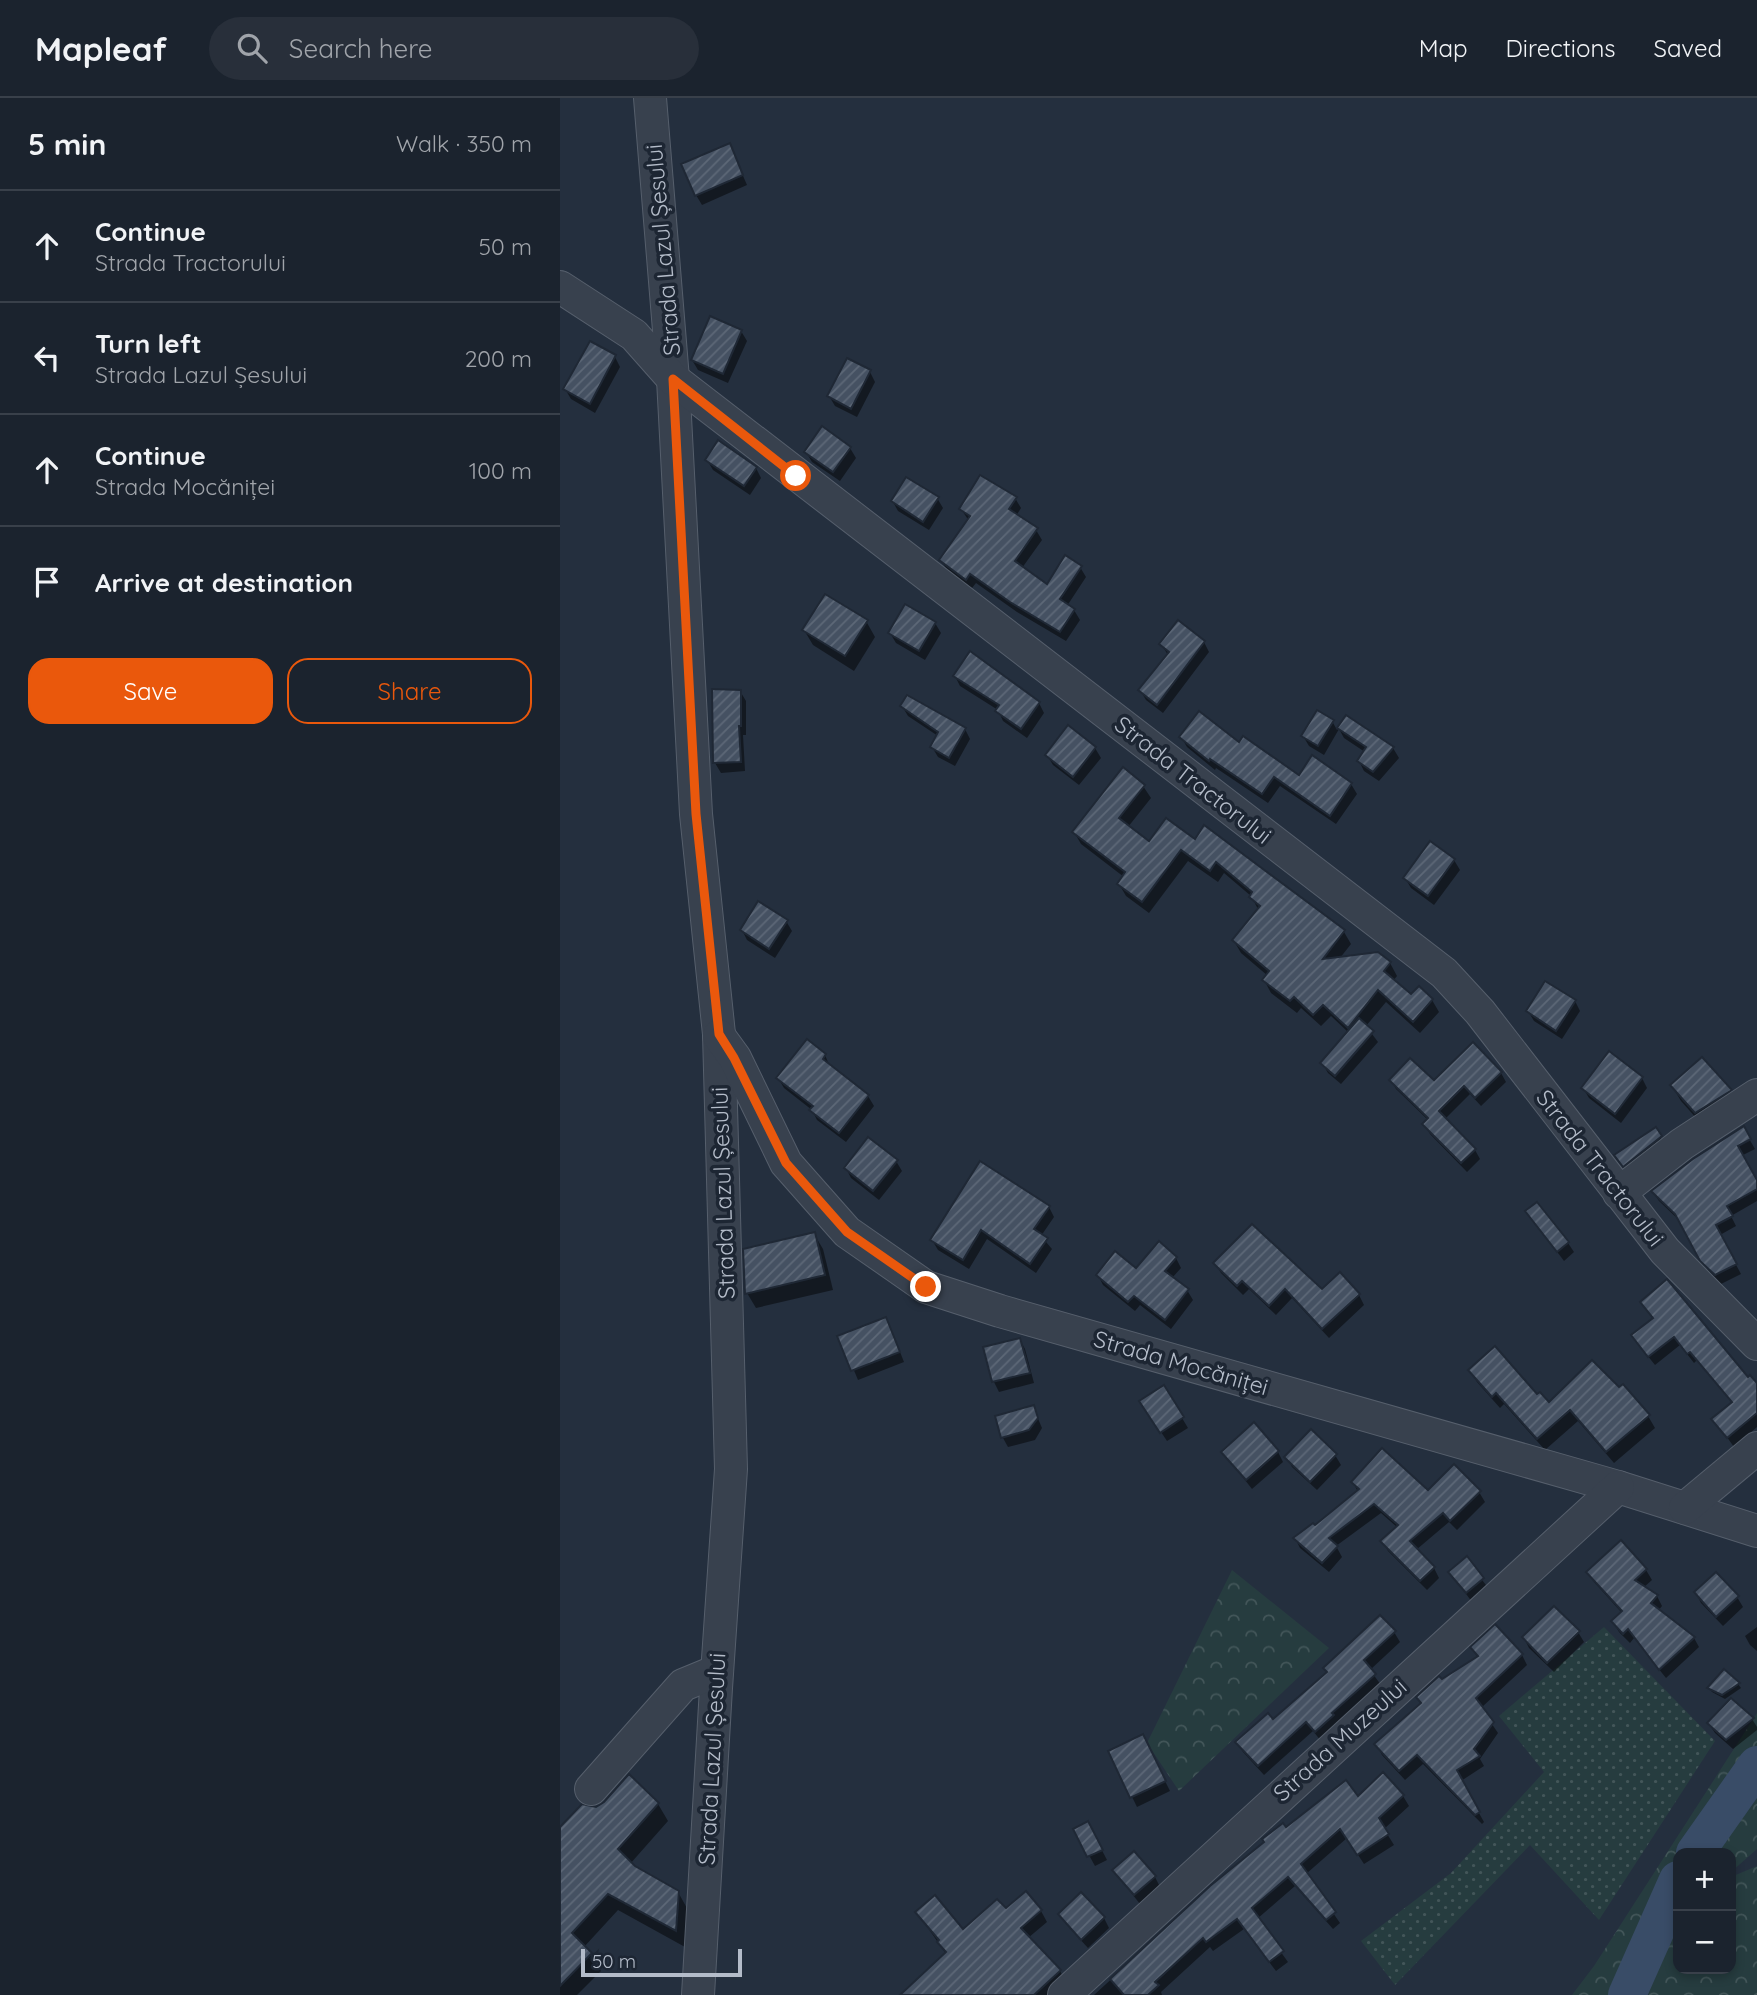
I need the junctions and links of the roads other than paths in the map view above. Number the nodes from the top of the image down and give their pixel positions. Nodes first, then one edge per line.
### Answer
1 (650, 98) edge
2 (560, 287) edge
3 (673, 379) junction
4 (719, 1034) junction
5 (1757, 1095) edge
6 (1619, 1192) junction
7 (1757, 1345) edge
8 (1757, 1448) edge
9 (1618, 1487) junction
10 (1685, 1508) junction
11 (1757, 1531) edge
12 (717, 1671) junction
13 (591, 1788) dead end
14 (698, 1995) edge
15 (1064, 1995) edge

1 - 3 street, Strada Lazul Șesului
2 - 3 street, Strada Tractorului
3 - 4 street, Strada Lazul Șesului
3 - 6 street, Strada Tractorului
4 - 9 street, Strada Mocăniței
4 - 12 street, Strada Lazul Șesului
5 - 6 street
6 - 7 street, Strada Tractorului
8 - 10 street
9 - 10 street, Strada Mocăniței
9 - 15 street, Strada Muzeului
10 - 11 street, Strada Mocăniței
12 - 13 street
12 - 14 street, Strada Lazul Șesului

